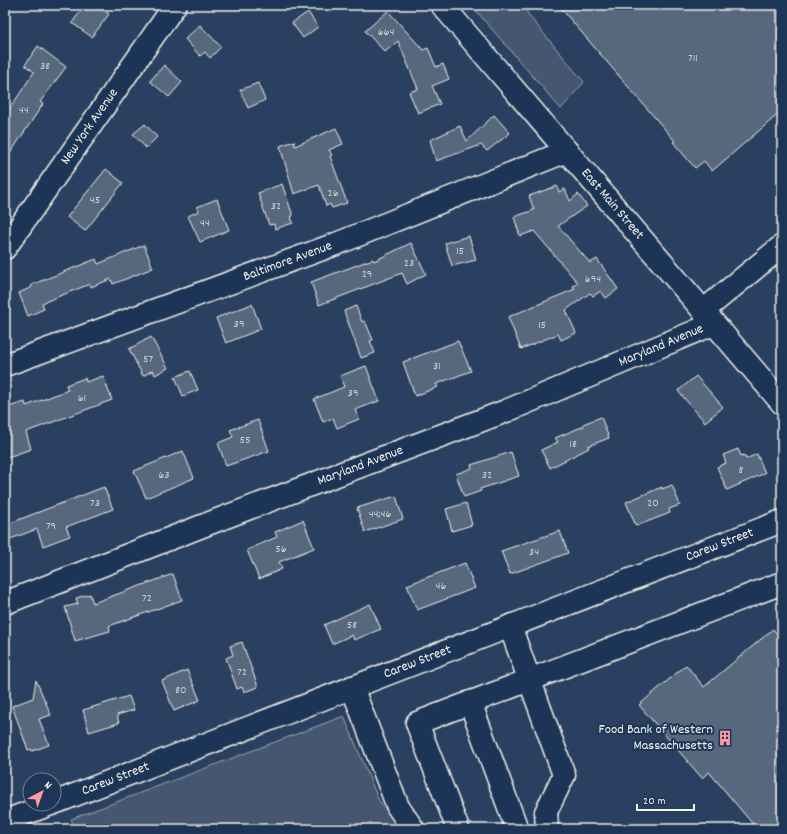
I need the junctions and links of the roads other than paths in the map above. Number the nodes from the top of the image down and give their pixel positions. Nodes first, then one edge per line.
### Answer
1 (175, 5) edge
2 (442, 5) edge
3 (567, 151) junction
4 (782, 246) edge
5 (5, 248) edge
6 (708, 317) junction
7 (5, 365) edge
8 (782, 403) edge
9 (782, 521) edge
10 (782, 583) edge
11 (5, 603) edge
12 (510, 626) junction
13 (529, 680) junction
14 (352, 687) junction
15 (470, 702) junction
16 (62, 800) edge
17 (29, 812) edge
18 (5, 821) edge
19 (413, 829) edge
20 (458, 829) edge
21 (517, 829) edge
22 (547, 829) edge

1 - 5 street, New York Avenue
2 - 3 street, East Main Street
3 - 6 street, East Main Street
3 - 7 street, Baltimore Avenue
4 - 6 street, Maryland Avenue
6 - 8 street, East Main Street
6 - 11 street, Maryland Avenue
9 - 12 street, Carew Street
10 - 13 street
12 - 13 street
12 - 14 street, Carew Street
13 - 15 street
13 - 22 street
14 - 16 street, Carew Street
14 - 19 street
15 - 20 street
15 - 21 street
17 - 18 street

